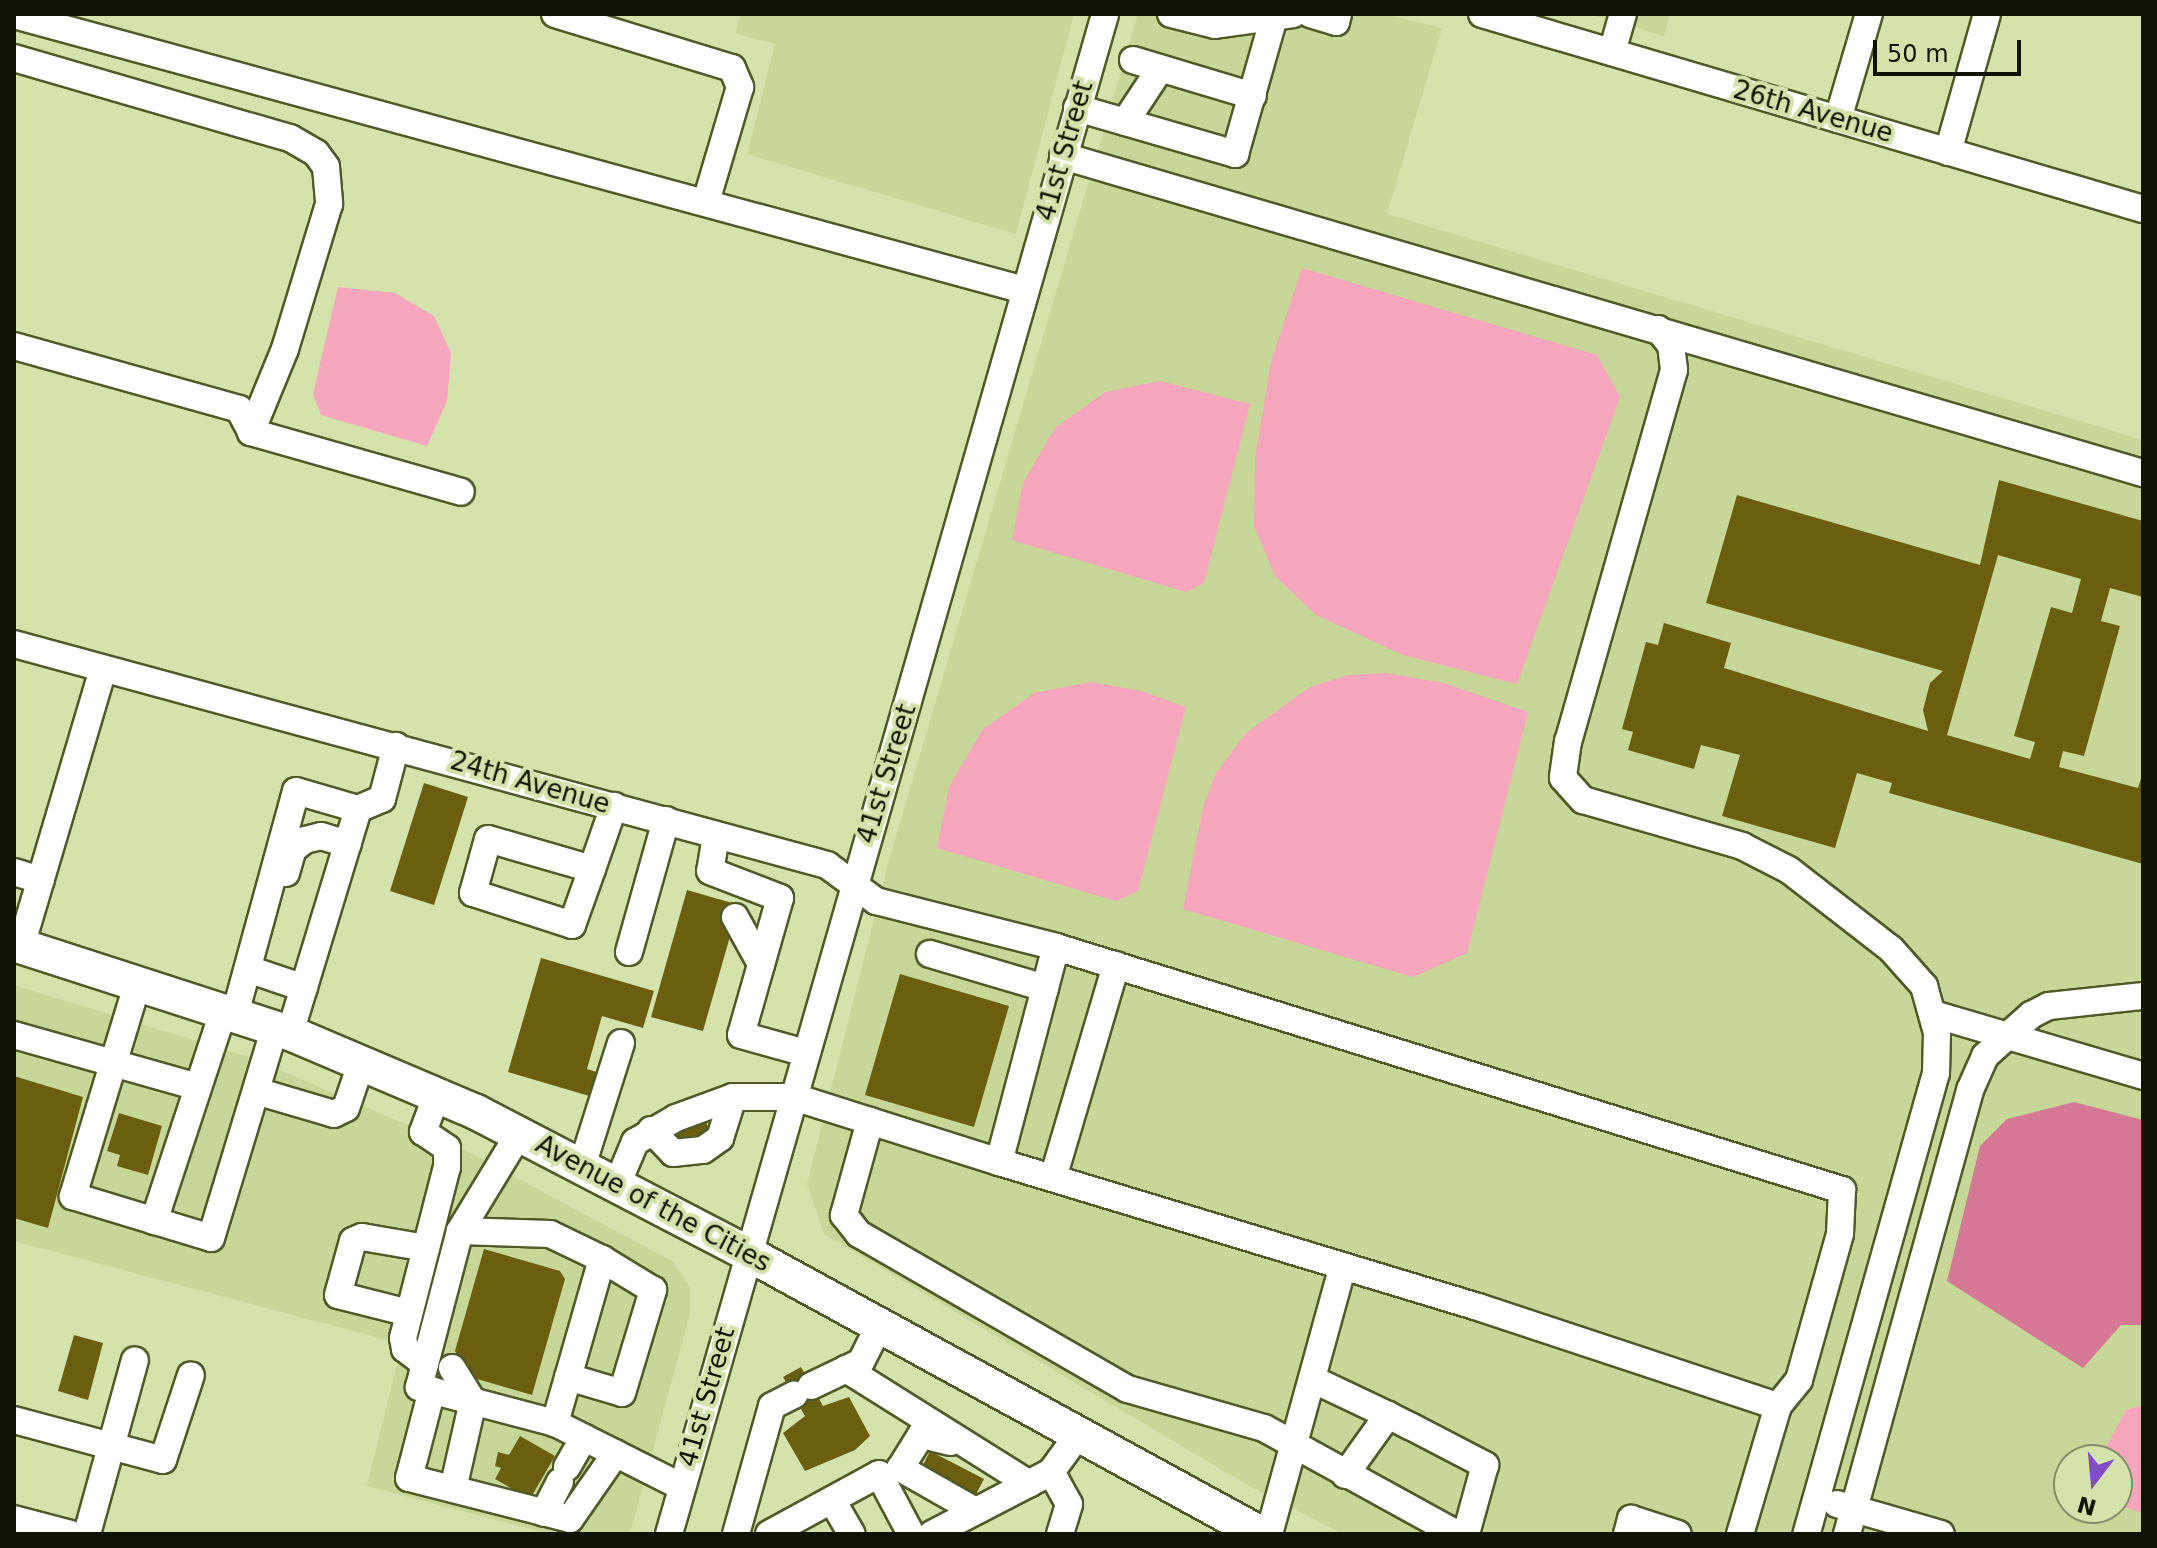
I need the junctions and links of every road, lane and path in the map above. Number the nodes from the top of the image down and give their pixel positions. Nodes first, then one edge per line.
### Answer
1 (555, 14) edge
2 (1105, 14) edge
3 (1171, 14) edge
4 (1310, 14) edge
5 (1338, 14) edge
6 (1482, 14) edge
7 (1623, 14) edge
8 (1869, 14) edge
9 (1987, 14) edge
10 (14, 15) edge
11 (1281, 15) edge
12 (1612, 52) junction
13 (14, 58) edge
14 (1133, 60) dead end
15 (1160, 69) junction
16 (1253, 96) junction
17 (1077, 108) junction
18 (1838, 119) junction
19 (1125, 122) junction
20 (1948, 152) junction
21 (1063, 156) junction
22 (706, 202) junction
23 (2143, 209) edge
24 (1024, 290) junction
25 (1658, 329) junction
26 (14, 346) edge
27 (1726, 349) junction
28 (1674, 370) junction
29 (251, 432) junction
30 (2143, 473) edge
31 (461, 492) dead end
32 (14, 644) edge
33 (103, 669) junction
34 (396, 746) junction
35 (614, 806) junction
36 (666, 820) junction
37 (353, 827) junction
38 (716, 835) junction
39 (592, 869) junction
40 (710, 871) junction
41 (14, 872) edge
42 (41, 880) junction
43 (854, 886) junction
44 (18, 945) edge
45 (1056, 947) junction
46 (629, 952) dead end
47 (930, 954) dead end
48 (250, 960) junction
49 (761, 964) junction
50 (1116, 965) junction
51 (138, 982) junction
52 (304, 988) junction
53 (1045, 988) junction
54 (2143, 996) edge
55 (229, 1012) junction
56 (1933, 1014) junction
57 (282, 1030) junction
58 (14, 1035) edge
59 (2004, 1036) junction
60 (621, 1043) dead end
61 (806, 1053) junction
62 (362, 1061) junction
63 (113, 1062) junction
64 (2143, 1076) edge
65 (198, 1087) junction
66 (256, 1091) junction
67 (437, 1094) junction
68 (733, 1097) junction
69 (794, 1097) junction
70 (870, 1121) junction
71 (651, 1130) junction
72 (519, 1134) junction
73 (999, 1162) junction
74 (582, 1166) junction
75 (1053, 1178) junction
76 (617, 1185) junction
77 (154, 1221) junction
78 (460, 1231) junction
79 (426, 1248) junction
80 (747, 1253) junction
81 (602, 1259) junction
82 (1343, 1266) junction
83 (409, 1313) junction
84 (879, 1326) junction
85 (438, 1355) junction
86 (135, 1360) dead end
87 (846, 1369) junction
88 (191, 1375) dead end
89 (568, 1377) junction
90 (1312, 1379) junction
91 (432, 1390) junction
92 (473, 1401) junction
93 (1778, 1406) junction
94 (1388, 1415) junction
95 (14, 1420) edge
96 (555, 1423) junction
97 (1078, 1435) junction
98 (584, 1437) junction
99 (111, 1447) junction
100 (1293, 1448) junction
101 (616, 1453) junction
102 (982, 1457) junction
103 (1345, 1475) junction
104 (1040, 1478) junction
105 (682, 1487) junction
106 (453, 1489) junction
107 (1817, 1498) junction
108 (832, 1500) junction
109 (974, 1510) junction
110 (544, 1513) junction
111 (14, 1519) edge
112 (1850, 1522) edge
113 (782, 1531) edge
114 (71, 1534) edge
115 (87, 1534) edge
116 (669, 1534) edge
117 (736, 1534) edge
118 (852, 1534) edge
119 (911, 1534) edge
120 (932, 1534) edge
121 (1060, 1534) edge
122 (1261, 1534) edge
123 (1269, 1534) edge
124 (1457, 1534) edge
125 (1466, 1534) edge
126 (1627, 1534) edge
127 (1678, 1534) edge
128 (1740, 1534) edge
129 (1806, 1534) edge
130 (1941, 1534) edge

1 - 22 street
2 - 17 street, 41st Street
3 - 11 street
4 - 5 street
6 - 12 street, 26th Avenue
7 - 12 street
8 - 18 street
9 - 20 street
10 - 22 street
11 - 16 street
12 - 18 street, 26th Avenue
13 - 29 street
14 - 15 street
15 - 16 street
15 - 19 street
16 - 19 street
17 - 19 street
17 - 21 street, 41st Street
18 - 20 street, 26th Avenue
20 - 23 street, 26th Avenue
21 - 24 street, 41st Street
21 - 25 street
22 - 24 street
24 - 43 street, 41st Street
25 - 27 street
25 - 28 street
26 - 29 street
27 - 28 street
27 - 30 street
28 - 56 street
29 - 31 street
32 - 33 street, 24th Avenue
33 - 34 street, 24th Avenue
33 - 42 street
34 - 35 street, 24th Avenue
34 - 37 street
35 - 36 street, 24th Avenue
35 - 39 street
36 - 38 street, 24th Avenue
36 - 46 street
37 - 48 street
37 - 48 street
37 - 52 street
38 - 40 street
38 - 43 street, 24th Avenue
39 - 39 street
40 - 49 street
40 - 49 street
41 - 42 street
42 - 44 street
43 - 45 street, 24th Avenue
43 - 61 street, 41st Street
44 - 51 main road, Avenue of the Cities
45 - 50 street, 24th Avenue
45 - 53 street
47 - 53 street
48 - 52 street
48 - 55 street
49 - 61 street
50 - 75 street
50 - 93 street, 24th Avenue
51 - 55 main road, Avenue of the Cities
51 - 63 street
52 - 57 street
53 - 73 street
54 - 59 street
55 - 57 main road, Avenue of the Cities
55 - 65 street
56 - 59 street
56 - 107 street
57 - 62 main road, Avenue of the Cities
57 - 66 street
58 - 63 street
59 - 64 street
59 - 112 street
60 - 74 street
61 - 69 street, 41st Street
62 - 66 street
62 - 67 main road, Avenue of the Cities
63 - 65 street
63 - 77 street
65 - 77 street
66 - 77 street
67 - 72 main road, Avenue of the Cities
67 - 79 street
68 - 69 street
68 - 71 street
68 - 71 street
69 - 70 street
69 - 80 street, 41st Street
70 - 73 street
70 - 100 street
71 - 76 street
72 - 74 main road, Avenue of the Cities
72 - 78 street
73 - 75 street
74 - 76 main road, Avenue of the Cities
75 - 82 street
76 - 80 main road, Avenue of the Cities
78 - 81 street
78 - 85 street
79 - 83 street
79 - 83 street
80 - 84 main road, Avenue of the Cities
80 - 105 street, 41st Street
81 - 89 street
81 - 89 street
82 - 90 street
82 - 93 street
83 - 85 street
84 - 87 street
84 - 97 main road, Avenue of the Cities
85 - 91 street
85 - 92 street
86 - 99 street
87 - 102 street
87 - 117 street
88 - 99 street
89 - 96 street
90 - 94 street
90 - 100 street
91 - 92 street
91 - 106 street
92 - 96 street
92 - 106 street
93 - 128 street
94 - 103 street
94 - 125 street
95 - 99 street
96 - 98 street
97 - 104 street
97 - 122 main road, Avenue of the Cities
98 - 101 street
98 - 110 street
99 - 115 street
100 - 103 street
100 - 123 street
101 - 105 street
101 - 110 street
102 - 104 street
102 - 109 street
103 - 124 street
104 - 109 street
104 - 121 street
105 - 116 street, 41st Street
106 - 110 street
107 - 112 street
107 - 129 street
108 - 113 street
108 - 118 street
108 - 119 street
109 - 120 street
111 - 114 street
112 - 130 street
126 - 127 street

